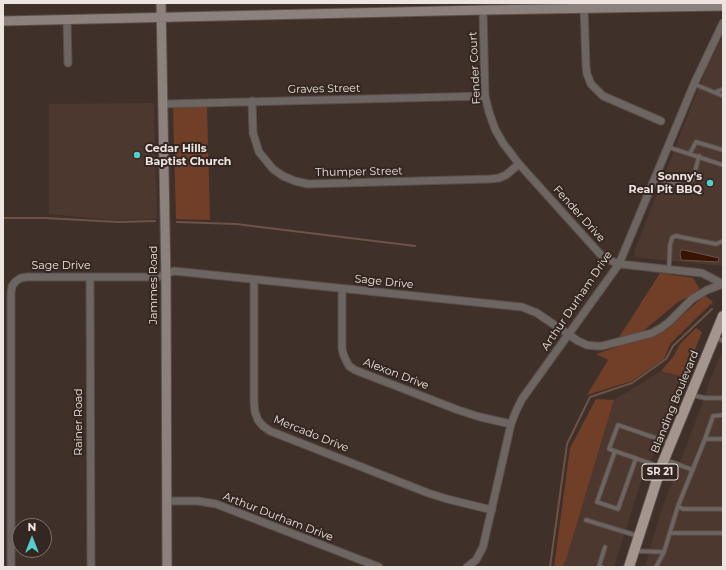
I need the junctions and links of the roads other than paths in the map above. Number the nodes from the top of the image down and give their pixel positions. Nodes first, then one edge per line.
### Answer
1 (161, 3) edge
2 (723, 6) edge
3 (584, 8) junction
4 (483, 10) junction
5 (161, 18) junction
6 (67, 20) junction
7 (3, 21) edge
8 (723, 23) edge
9 (68, 63) dead end
10 (694, 84) junction
11 (723, 88) edge
12 (716, 92) junction
13 (485, 96) junction
14 (723, 96) edge
15 (252, 102) junction
16 (163, 104) junction
17 (661, 121) dead end
18 (668, 147) junction
19 (723, 150) edge
20 (690, 154) junction
21 (699, 156) junction
22 (519, 164) junction
23 (723, 165) edge
24 (655, 178) junction
25 (723, 241) edge
26 (618, 264) junction
27 (669, 269) junction
28 (166, 274) junction
29 (90, 277) junction
30 (254, 280) junction
31 (723, 284) edge
32 (342, 289) junction
33 (723, 318) edge
34 (568, 334) junction
35 (718, 339) edge
36 (7, 340) edge
37 (690, 395) junction
38 (723, 398) edge
39 (723, 415) edge
40 (511, 424) junction
41 (705, 439) junction
42 (723, 439) edge
43 (671, 443) junction
44 (615, 451) junction
45 (636, 458) junction
46 (663, 463) junction
47 (693, 470) junction
48 (167, 501) junction
49 (678, 506) junction
50 (723, 509) edge
51 (492, 510) junction
52 (586, 520) dead end
53 (670, 533) junction
54 (723, 533) edge
55 (638, 536) junction
56 (605, 547) dead end
57 (634, 551) junction
58 (664, 552) junction
59 (11, 567) edge
60 (91, 567) edge
61 (167, 567) edge
62 (379, 567) edge
63 (467, 567) edge
64 (602, 567) edge
65 (629, 567) edge
66 (656, 567) edge

1 - 5 street, Jammes Road
2 - 3 street
3 - 4 street
3 - 17 street
4 - 5 street
4 - 13 street, Fender Court
5 - 6 street
5 - 16 street, Jammes Road
6 - 7 street
6 - 9 street
8 - 10 street, Arthur Durham Drive
10 - 12 lane
10 - 18 street, Arthur Durham Drive
11 - 12 lane
12 - 14 lane
13 - 15 street, Graves Street
13 - 22 street, Fender Court
15 - 16 street, Graves Street
15 - 22 street, Thumper Street
16 - 28 street, Jammes Road
18 - 20 lane
18 - 24 street, Arthur Durham Drive
19 - 20 lane
20 - 21 lane
21 - 23 lane
21 - 24 lane
22 - 26 street, Fender Drive
24 - 26 street, Arthur Durham Drive
25 - 27 lane
26 - 27 street, Fender Drive
26 - 34 street, Arthur Durham Drive
27 - 31 street, Fender Drive
28 - 29 street, Sage Drive
28 - 30 street, Sage Drive
28 - 48 street, Jammes Road
29 - 36 street, Sage Drive
29 - 60 street, Rainer Road
30 - 32 street, Sage Drive
30 - 51 street, Mercado Drive
31 - 34 street, Sage Drive
32 - 34 street, Sage Drive
32 - 40 street, Alexon Drive
33 - 35 main road, Blanding Boulevard / SR 21
34 - 40 street, Arthur Durham Drive
35 - 37 main road, Blanding Boulevard / SR 21
36 - 59 street
37 - 38 lane
37 - 43 main road, Blanding Boulevard / SR 21
39 - 41 lane
40 - 51 street, Arthur Durham Drive
41 - 42 lane
41 - 47 lane
43 - 44 lane
43 - 46 main road, Blanding Boulevard / SR 21
44 - 45 lane
44 - 45 lane
45 - 46 lane
46 - 47 lane
46 - 55 main road, Blanding Boulevard / SR 21
47 - 49 lane
48 - 61 street, Jammes Road
48 - 62 street, Arthur Durham Drive
49 - 50 lane
49 - 53 lane
51 - 63 street, Arthur Durham Drive
52 - 55 lane
53 - 54 lane
53 - 58 lane
55 - 57 main road, Blanding Boulevard / SR 21
56 - 64 lane
57 - 58 lane
57 - 65 main road, Blanding Boulevard / SR 21
58 - 66 lane

